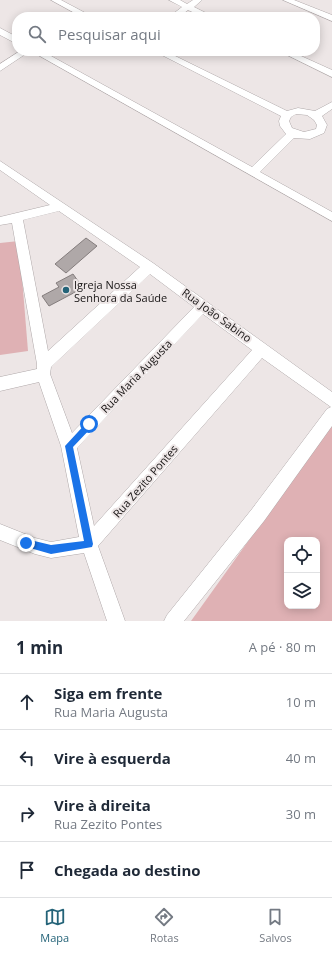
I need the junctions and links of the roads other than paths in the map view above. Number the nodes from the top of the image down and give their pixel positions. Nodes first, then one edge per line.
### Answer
1 (56, 0) edge
2 (173, 0) edge
3 (198, 0) edge
4 (287, 0) edge
5 (188, 7) junction
6 (77, 12) edge
7 (180, 12) edge
8 (199, 12) edge
9 (317, 12) edge
10 (320, 13) edge
11 (332, 18) edge
12 (0, 31) edge
13 (12, 38) edge
14 (18, 56) edge
15 (44, 56) edge
16 (168, 56) edge
17 (294, 56) edge
18 (0, 68) edge
19 (332, 74) edge
20 (332, 105) edge
21 (288, 115) junction
22 (316, 115) junction
23 (293, 133) junction
24 (0, 165) edge
25 (253, 173) junction
26 (60, 207) junction
27 (332, 217) edge
28 (17, 218) junction
29 (0, 220) edge
30 (149, 267) junction
31 (203, 306) junction
32 (262, 348) junction
33 (44, 369) junction
34 (0, 384) edge
35 (332, 401) edge
36 (332, 414) edge
37 (69, 446) junction
38 (0, 532) edge
39 (89, 544) junction
40 (116, 621) edge
41 (173, 621) edge

1 - 6 street
2 - 5 street
3 - 5 street
4 - 9 street
5 - 7 street
5 - 8 street
10 - 11 street
12 - 13 street
14 - 18 street
15 - 25 street
16 - 21 street
17 - 19 street
20 - 22 street
21 - 22 street
21 - 23 street
22 - 23 street
23 - 25 street
24 - 26 street, Rua João Sabino
25 - 27 street
26 - 28 street
26 - 30 street, Rua João Sabino
28 - 29 street
28 - 33 street
30 - 31 street, Rua João Sabino
30 - 33 street
31 - 32 street, Rua João Sabino
31 - 37 street, Rua Maria Augusta
32 - 35 street, Rua João Sabino
32 - 39 street, Rua Zezito Pontes
33 - 34 street
33 - 37 street
36 - 41 street
37 - 39 street
38 - 39 street
39 - 40 street

